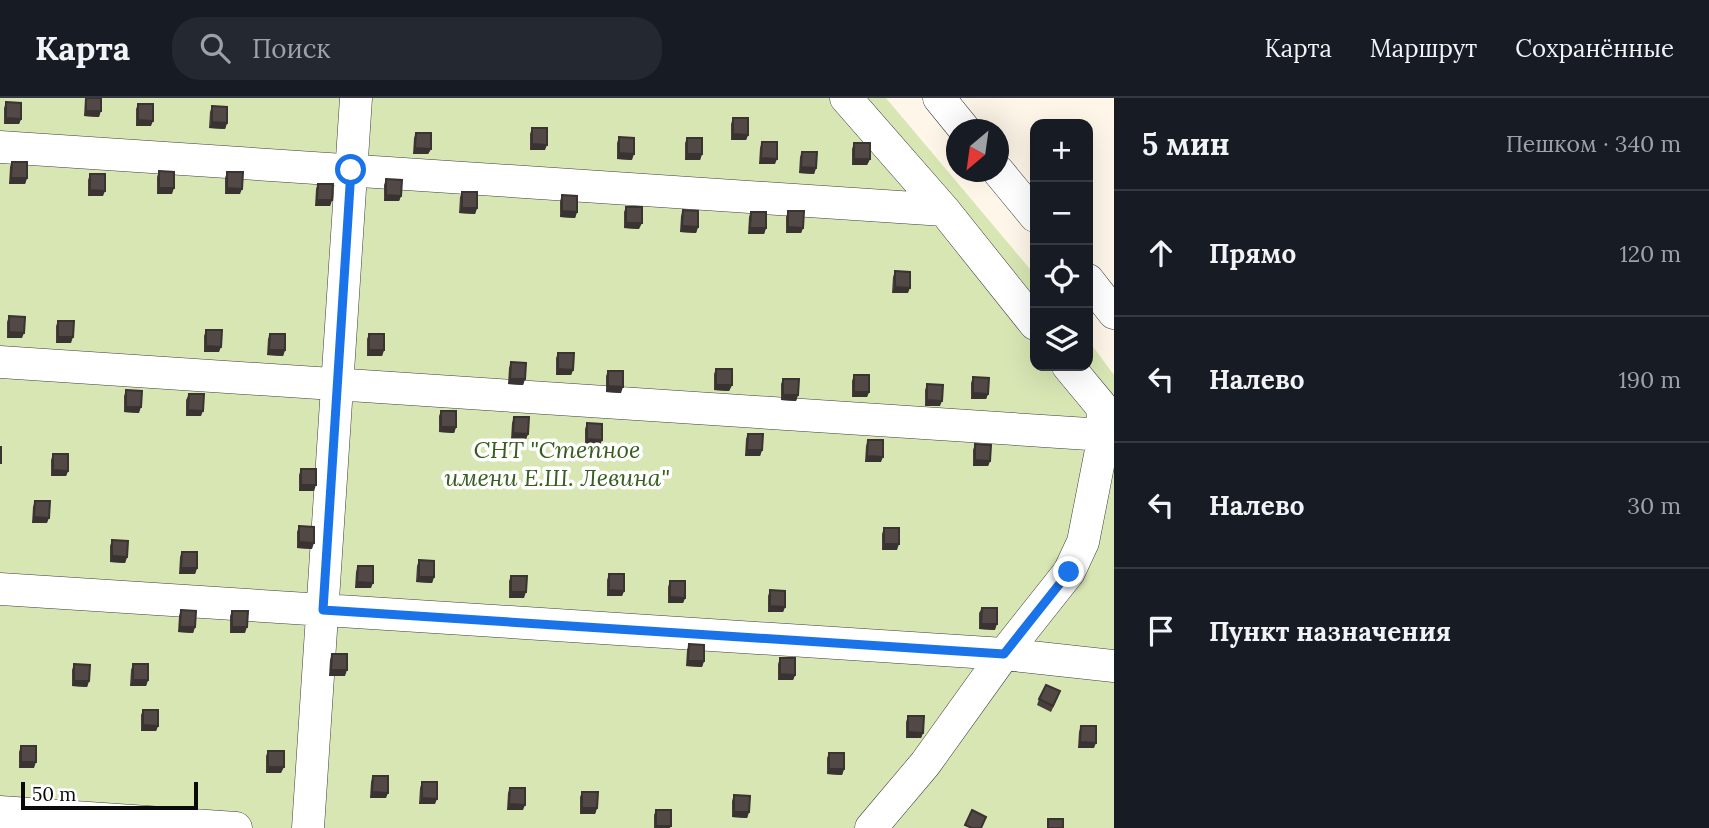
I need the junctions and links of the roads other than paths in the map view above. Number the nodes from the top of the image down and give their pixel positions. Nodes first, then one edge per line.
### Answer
1 (356, 98) edge
2 (846, 98) edge
3 (939, 98) edge
4 (956, 119) edge
5 (0, 147) edge
6 (351, 170) junction
7 (1008, 182) edge
8 (944, 210) junction
9 (1030, 210) edge
10 (1093, 286) edge
11 (1114, 313) edge
12 (1030, 318) edge
13 (0, 362) edge
14 (1072, 371) edge
15 (337, 384) junction
16 (1104, 435) junction
17 (0, 589) edge
18 (323, 610) junction
19 (1004, 654) junction
20 (1114, 666) edge
21 (0, 812) edge
22 (236, 828) edge
23 (308, 828) edge
24 (871, 828) edge

1 - 6 street
2 - 8 street
3 - 4 street
5 - 6 street
6 - 8 street
6 - 15 street
7 - 9 street
8 - 12 street
10 - 11 street
13 - 15 street
14 - 16 street
15 - 16 street
15 - 18 street
16 - 19 street
17 - 18 street
18 - 19 street
18 - 23 street
19 - 20 street
19 - 24 street
21 - 22 street

